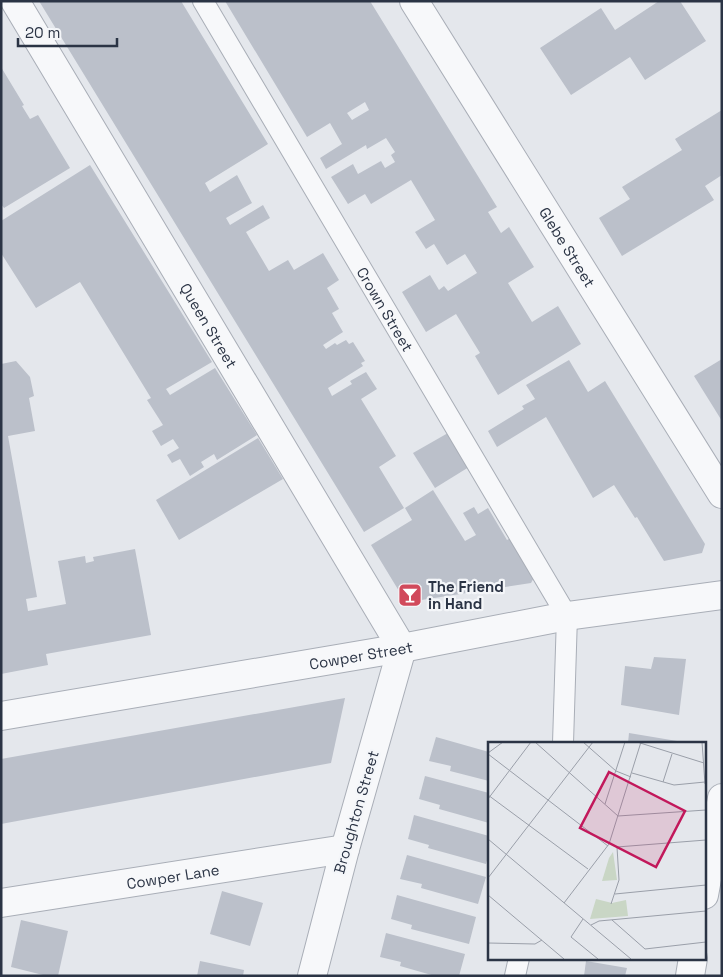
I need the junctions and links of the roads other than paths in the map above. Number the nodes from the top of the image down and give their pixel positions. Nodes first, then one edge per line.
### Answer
1 (15, 1) edge
2 (203, 1) edge
3 (414, 1) edge
4 (722, 494) edge
5 (722, 595) edge
6 (567, 616) junction
7 (402, 648) junction
8 (1, 716) edge
9 (564, 742) edge
10 (722, 798) edge
11 (344, 849) junction
12 (706, 884) edge
13 (1, 903) edge
14 (519, 960) edge
15 (693, 960) edge
16 (312, 976) edge
17 (515, 976) edge
18 (690, 976) edge

1 - 7 street, Queen Street
2 - 6 lane, Crown Street
3 - 4 street, Glebe Street
5 - 6 street, Cowper Street
6 - 7 street, Cowper Street
6 - 9 lane
7 - 8 street, Cowper Street
7 - 11 street, Broughton Street
10 - 12 street
11 - 13 street, Cowper Lane
11 - 16 street, Broughton Street
14 - 17 lane
15 - 18 street

